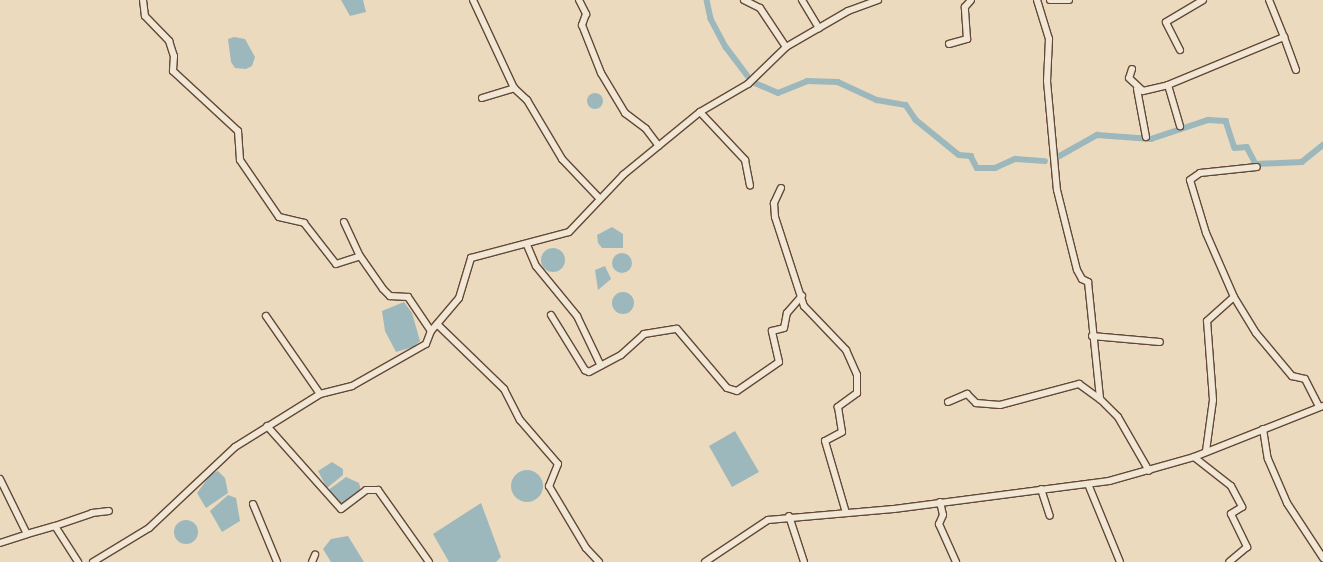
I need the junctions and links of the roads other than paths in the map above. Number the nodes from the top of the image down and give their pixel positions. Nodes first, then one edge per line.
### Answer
1 (143, 0) edge
2 (473, 0) edge
3 (579, 0) edge
4 (744, 0) edge
5 (802, 0) edge
6 (878, 0) edge
7 (971, 0) edge
8 (1050, 0) edge
9 (1069, 0) edge
10 (1203, 0) edge
11 (1269, 0) edge
12 (1040, 1) edge
13 (819, 28) junction
14 (1284, 37) junction
15 (949, 44) dead end
16 (786, 47) junction
17 (1180, 50) dead end
18 (1132, 69) dead end
19 (1296, 70) dead end
20 (1168, 85) junction
21 (514, 88) junction
22 (1137, 89) junction
23 (482, 98) dead end
24 (700, 112) junction
25 (1180, 126) dead end
26 (1146, 137) dead end
27 (659, 146) junction
28 (1257, 167) dead end
29 (750, 186) dead end
30 (781, 188) dead end
31 (599, 198) junction
32 (344, 222) dead end
33 (526, 244) junction
34 (360, 256) junction
35 (802, 296) junction
36 (1234, 297) junction
37 (550, 315) dead end
38 (266, 316) dead end
39 (438, 325) junction
40 (431, 331) junction
41 (1092, 336) junction
42 (1160, 342) dead end
43 (601, 366) junction
44 (320, 394) junction
45 (1100, 399) junction
46 (948, 402) dead end
47 (1321, 406) edge
48 (267, 426) junction
49 (1263, 429) junction
50 (1206, 451) junction
51 (1194, 457) junction
52 (1149, 471) junction
53 (0, 479) edge
54 (1088, 484) junction
55 (1041, 489) junction
56 (940, 502) junction
57 (254, 504) dead end
58 (109, 511) dead end
59 (846, 513) junction
60 (789, 516) junction
61 (1050, 516) dead end
62 (55, 526) junction
63 (27, 534) junction
64 (0, 543) edge
65 (315, 555) dead end
66 (1323, 558) edge
67 (78, 562) edge
68 (93, 562) edge
69 (277, 562) edge
70 (312, 562) edge
71 (429, 562) edge
72 (599, 562) edge
73 (704, 562) edge
74 (804, 562) edge
75 (956, 562) edge
76 (1120, 562) edge
77 (1229, 562) edge

1 - 34 street
2 - 21 street
3 - 27 street
4 - 16 street
5 - 13 street
6 - 13 street
7 - 15 street
8 - 9 street
10 - 17 street
11 - 14 street
12 - 41 street
13 - 16 street
14 - 19 street
14 - 20 street
16 - 24 street
18 - 22 street
20 - 22 street
20 - 25 street
21 - 23 street
21 - 31 street
22 - 26 street
24 - 27 street
24 - 29 street
27 - 31 street
28 - 36 street
30 - 35 street
31 - 33 street
32 - 34 street
33 - 39 street
33 - 43 street
34 - 40 street
35 - 43 street
35 - 59 street
36 - 47 street
36 - 50 street
37 - 43 street
38 - 44 street
39 - 40 street
39 - 72 street
40 - 44 street
41 - 42 street
41 - 45 street
44 - 48 street
45 - 46 street
45 - 52 street
47 - 49 street
48 - 68 street
48 - 71 street
49 - 50 street
49 - 66 street
50 - 51 street
51 - 52 street
51 - 77 street
52 - 54 street
53 - 63 street
54 - 55 street
54 - 76 street
55 - 56 street
55 - 61 street
56 - 59 street
56 - 75 street
57 - 69 street
58 - 62 street
59 - 60 street
60 - 73 street
60 - 74 street
62 - 63 street
62 - 67 street
63 - 64 street
65 - 70 street

